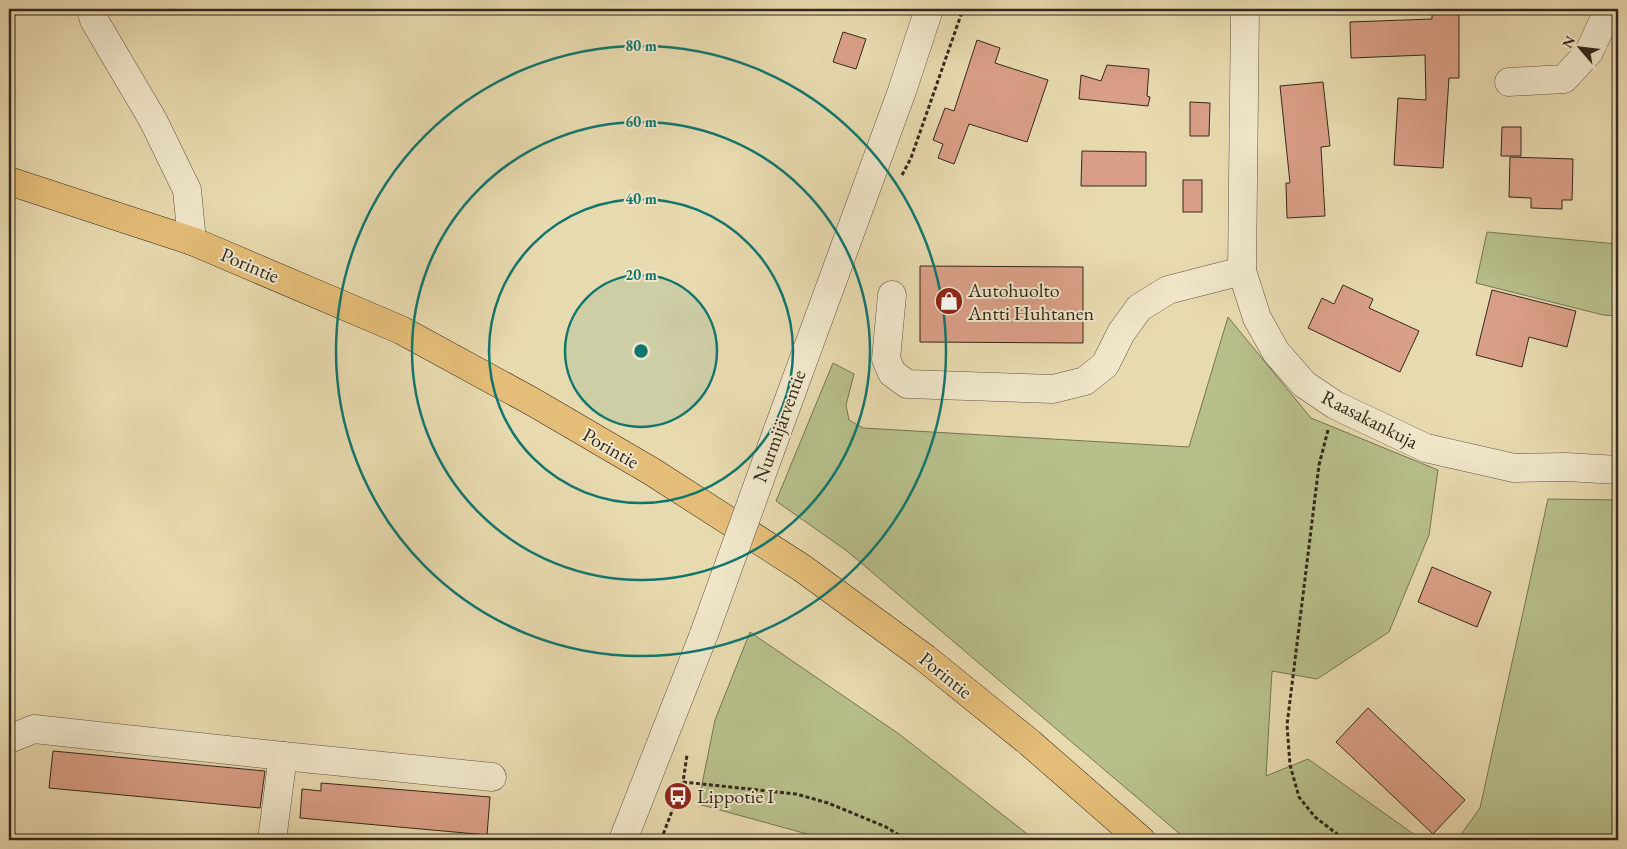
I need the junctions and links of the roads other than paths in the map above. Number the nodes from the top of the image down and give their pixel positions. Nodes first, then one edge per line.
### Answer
1 (91, 9) edge
2 (929, 9) edge
3 (1245, 9) edge
4 (1609, 9) edge
5 (1509, 82) dead end
6 (9, 181) edge
7 (192, 240) junction
8 (1242, 271) junction
9 (892, 295) dead end
10 (1618, 470) edge
11 (9, 739) edge
12 (283, 756) junction
13 (492, 777) dead end
14 (272, 840) edge
15 (623, 840) edge
16 (1141, 840) edge

1 - 7 street
2 - 15 street, Nurmijärventie, bridge
3 - 8 street, Raasakankuja
4 - 5 street
6 - 7 highway, Porintie
7 - 16 highway, Porintie
8 - 9 street
8 - 10 street, Raasakankuja
11 - 12 street
12 - 13 street
12 - 14 street

